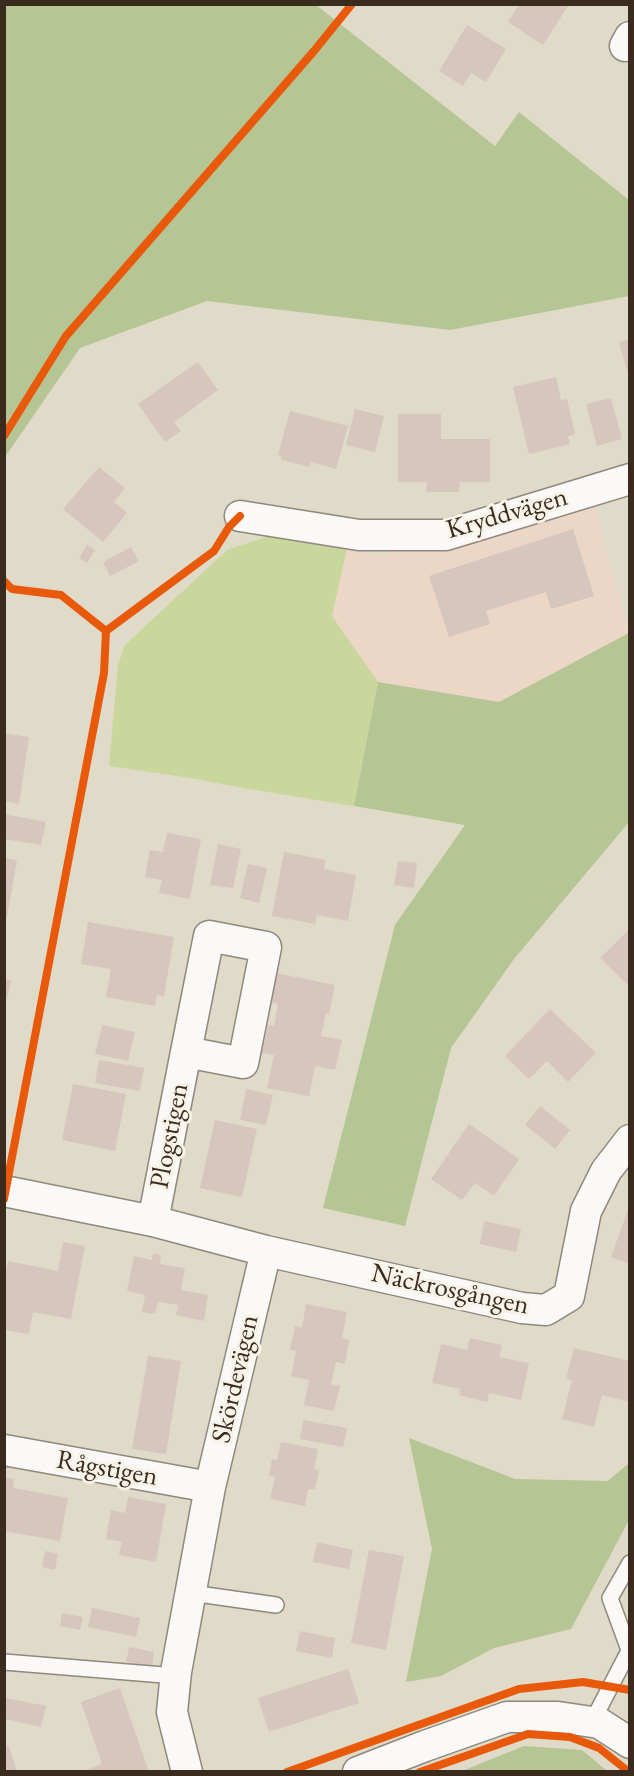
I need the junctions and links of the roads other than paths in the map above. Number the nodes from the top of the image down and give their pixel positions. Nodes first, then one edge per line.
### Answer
1 (630, 479) edge
2 (240, 516) dead end
3 (186, 1052) dead end
4 (630, 1140) edge
5 (4, 1191) edge
6 (153, 1221) junction
7 (266, 1251) junction
8 (4, 1450) edge
9 (210, 1487) junction
10 (630, 1563) edge
11 (191, 1593) junction
12 (276, 1605) dead end
13 (629, 1650) edge
14 (4, 1662) edge
15 (176, 1676) junction
16 (592, 1722) junction
17 (630, 1743) edge
18 (187, 1772) edge
19 (358, 1772) edge

1 - 2 street, Kryddvägen
3 - 6 street, Plogstigen
4 - 7 street, Näckrosgången
5 - 6 street
6 - 7 street
7 - 9 street, Skördevägen
8 - 9 street, Rågstigen
9 - 11 street, Skördevägen
10 - 13 lane
11 - 12 lane
11 - 15 street, Skördevägen
13 - 16 lane
14 - 15 lane
15 - 18 street, Skördevägen
16 - 17 street
16 - 19 street

